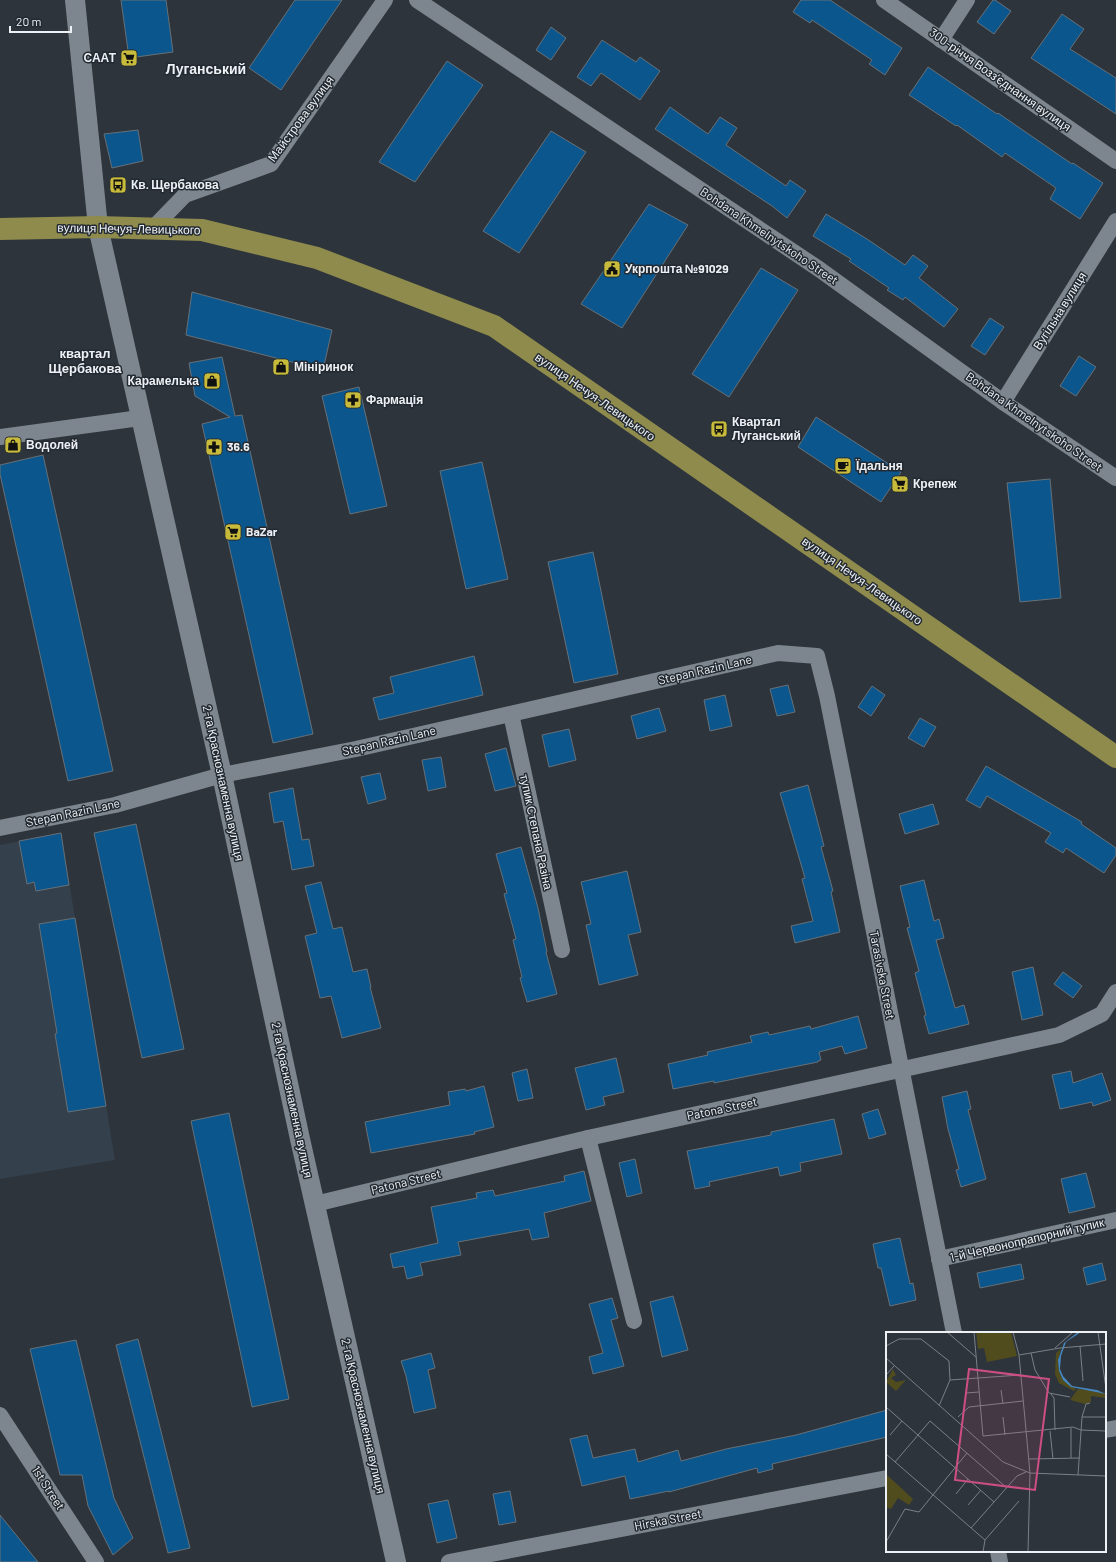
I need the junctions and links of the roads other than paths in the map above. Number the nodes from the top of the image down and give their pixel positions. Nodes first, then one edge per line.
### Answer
1 (75, 0) edge
2 (385, 0) edge
3 (417, 0) edge
4 (884, 0) edge
5 (967, 0) edge
6 (941, 40) junction
7 (1116, 161) edge
8 (1116, 221) edge
9 (98, 227) junction
10 (0, 228) edge
11 (152, 228) junction
12 (1003, 402) junction
13 (140, 418) junction
14 (0, 437) edge
15 (1116, 478) edge
16 (778, 653) joint
17 (511, 714) junction
18 (1116, 757) edge
19 (222, 775) junction
20 (0, 828) edge
21 (562, 950) dead end
22 (1116, 992) edge
23 (901, 1070) junction
24 (588, 1138) junction
25 (315, 1204) junction
26 (1116, 1220) edge
27 (939, 1260) junction
28 (634, 1321) dead end
29 (954, 1332) edge
30 (0, 1414) edge
31 (1116, 1428) edge
32 (1106, 1430) edge
33 (886, 1478) edge
34 (998, 1552) edge
35 (96, 1562) edge
36 (396, 1562) edge
37 (449, 1562) edge
38 (1000, 1562) edge

1 - 9 street, 2-га Краснознаменна вулиця
2 - 11 street, Майстрова вулиця
3 - 12 street, Bohdana Khmelnytskoho Street
4 - 6 street, 300-річчя Возз’єднання вулиця
5 - 6 street
6 - 7 street, 300-річчя Возз’єднання вулиця
8 - 12 street, Вугільна вулиця
9 - 10 main road, вулиця Нечуя-Левицького
9 - 11 main road, вулиця Нечуя-Левицького
9 - 13 street, 2-га Краснознаменна вулиця
11 - 18 main road, вулиця Нечуя-Левицького
12 - 15 street, Bohdana Khmelnytskoho Street
13 - 14 street
13 - 19 street, 2-га Краснознаменна вулиця
16 - 17 street, Stepan Razin Lane
16 - 23 street, Tarasivska Street
17 - 19 street, Stepan Razin Lane
17 - 21 street, тупик Степана Разіна
19 - 20 street, Stepan Razin Lane
19 - 25 street, 2-га Краснознаменна вулиця
22 - 23 street, Patona Street
23 - 24 street, Patona Street
23 - 27 street, Tarasivska Street
24 - 25 street, Patona Street
24 - 28 street
25 - 36 street, 2-га Краснознаменна вулиця
26 - 27 street, 1-й Червонопрапорний тупик
27 - 29 street, Tarasivska Street
30 - 35 street, 1st Street
31 - 32 street
33 - 37 street, Hirska Street
34 - 38 street

